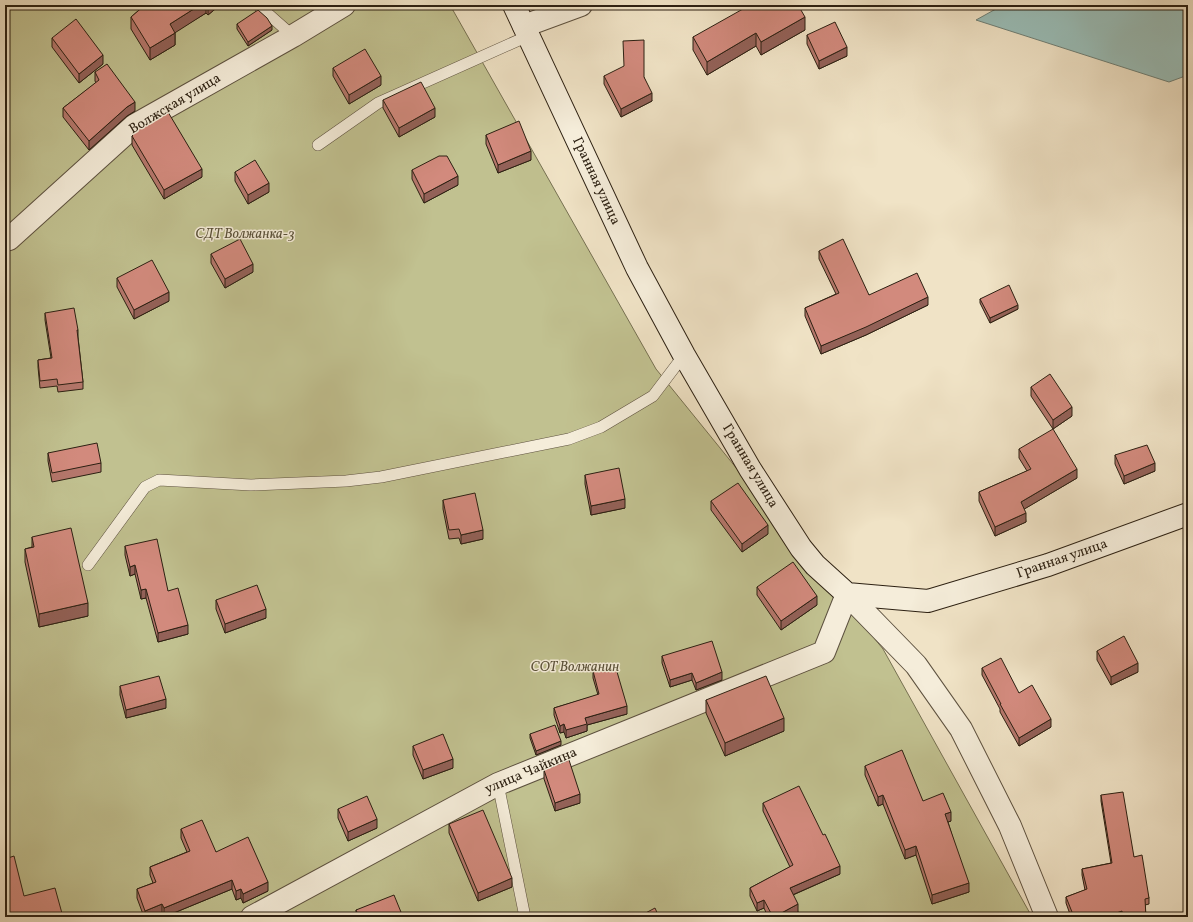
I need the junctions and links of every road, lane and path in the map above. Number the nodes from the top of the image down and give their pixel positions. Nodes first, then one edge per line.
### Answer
1 (258, 5) edge
2 (344, 5) edge
3 (514, 5) edge
4 (581, 5) edge
5 (526, 31) junction
6 (293, 36) junction
7 (318, 145) dead end
8 (5, 240) edge
9 (684, 355) junction
10 (1188, 514) edge
11 (88, 565) dead end
12 (847, 594) junction
13 (498, 784) junction
14 (252, 917) edge
15 (525, 917) edge
16 (1047, 917) edge

1 - 6 lane
2 - 6 street, Волжская улица
3 - 5 street, Гранная улица
4 - 5 street
5 - 7 lane
5 - 9 street, Гранная улица
6 - 8 street, Волжская улица
9 - 11 lane
9 - 12 street, Гранная улица
10 - 12 street, Гранная улица
12 - 13 street, улица Чайкина
12 - 16 street
13 - 14 street, улица Чайкина
13 - 15 lane

